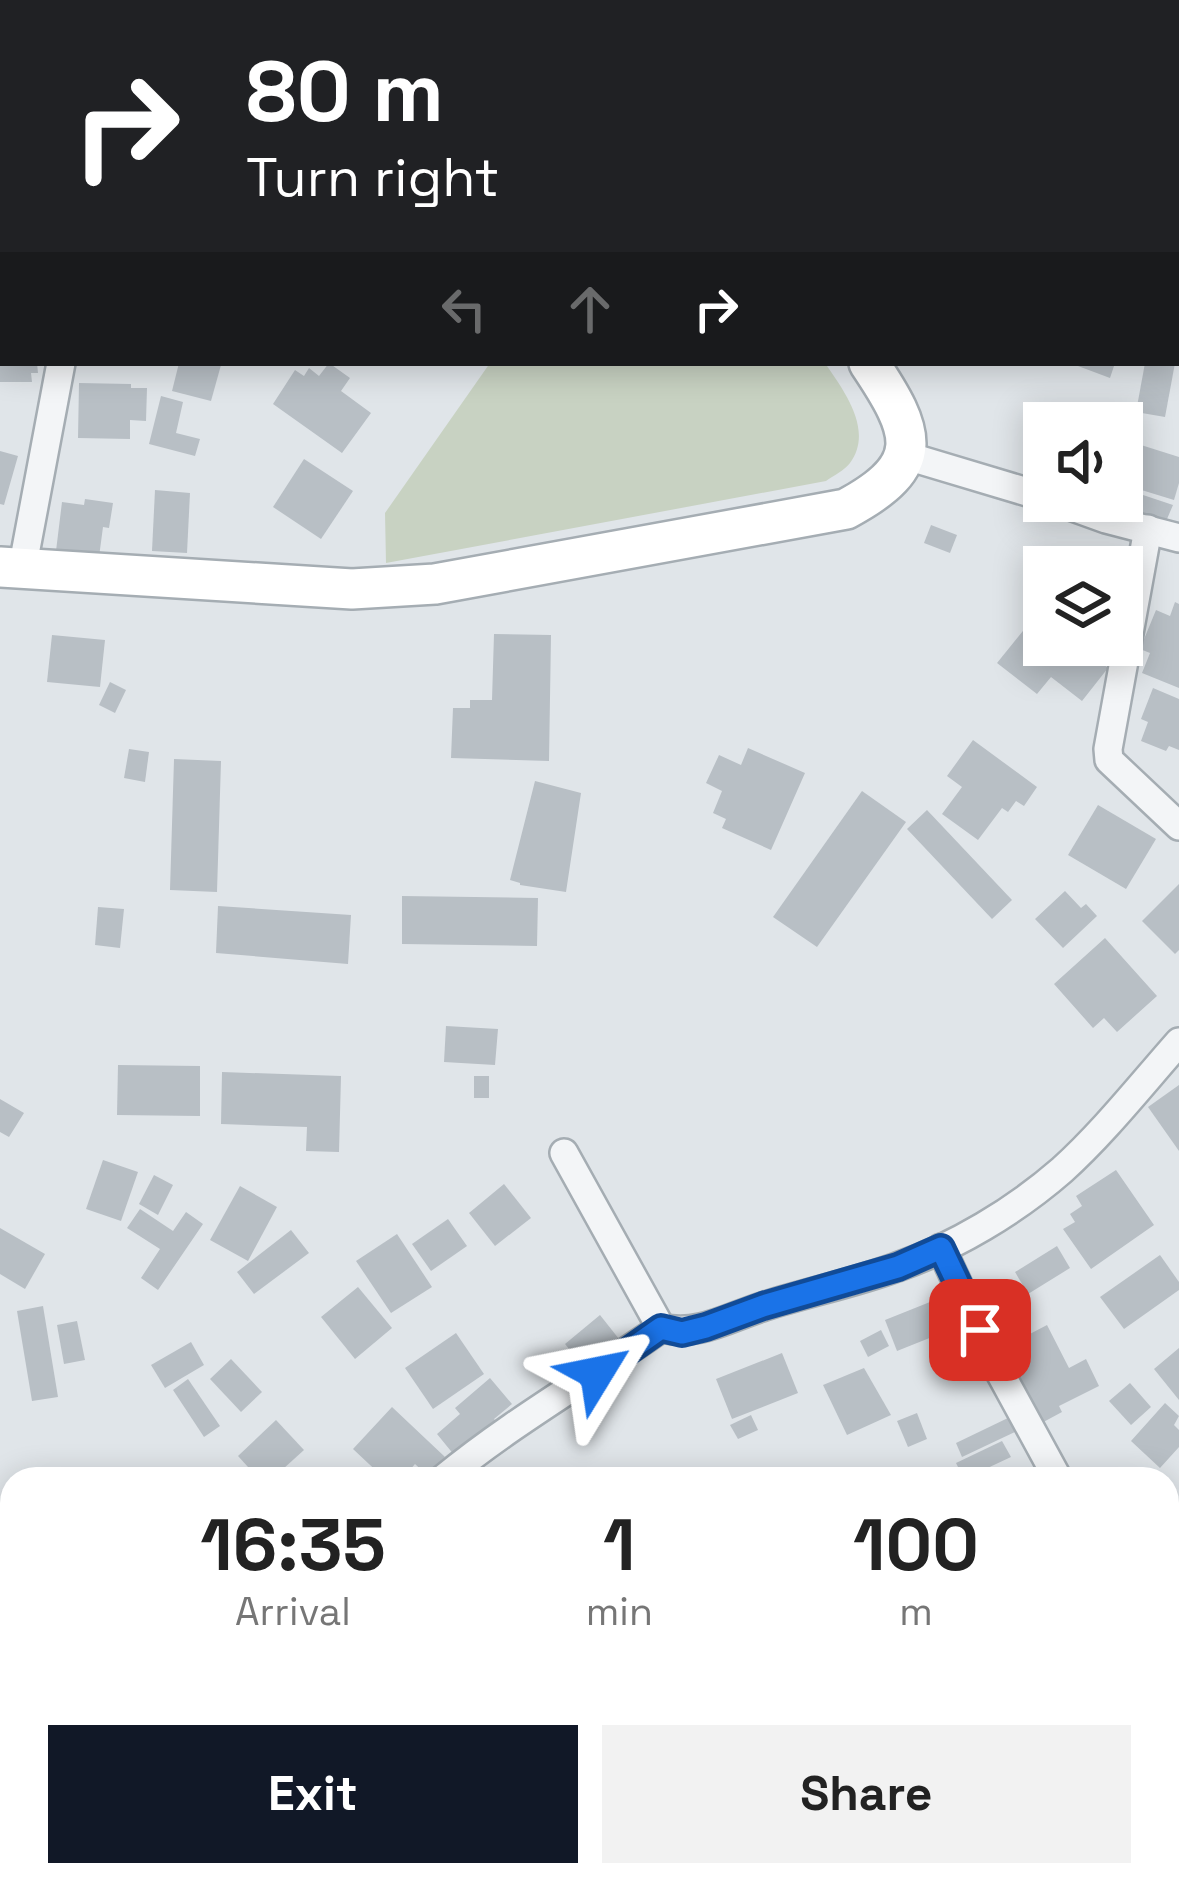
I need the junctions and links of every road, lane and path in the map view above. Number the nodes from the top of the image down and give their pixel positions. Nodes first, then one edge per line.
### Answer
1 (60, 366) edge
2 (871, 366) edge
3 (907, 456) junction
4 (1023, 491) edge
5 (1117, 522) edge
6 (1148, 530) junction
7 (1179, 538) edge
8 (11, 569) edge
9 (1179, 826) edge
10 (1179, 1042) edge
11 (564, 1153) dead end
12 (941, 1248) junction
13 (661, 1328) junction
14 (463, 1467) edge
15 (1051, 1467) edge

1 - 8 street
2 - 3 street
3 - 4 street
3 - 8 street
5 - 6 street
6 - 7 street
6 - 9 street
10 - 12 street
11 - 13 street
12 - 13 street
12 - 15 street
13 - 14 street

